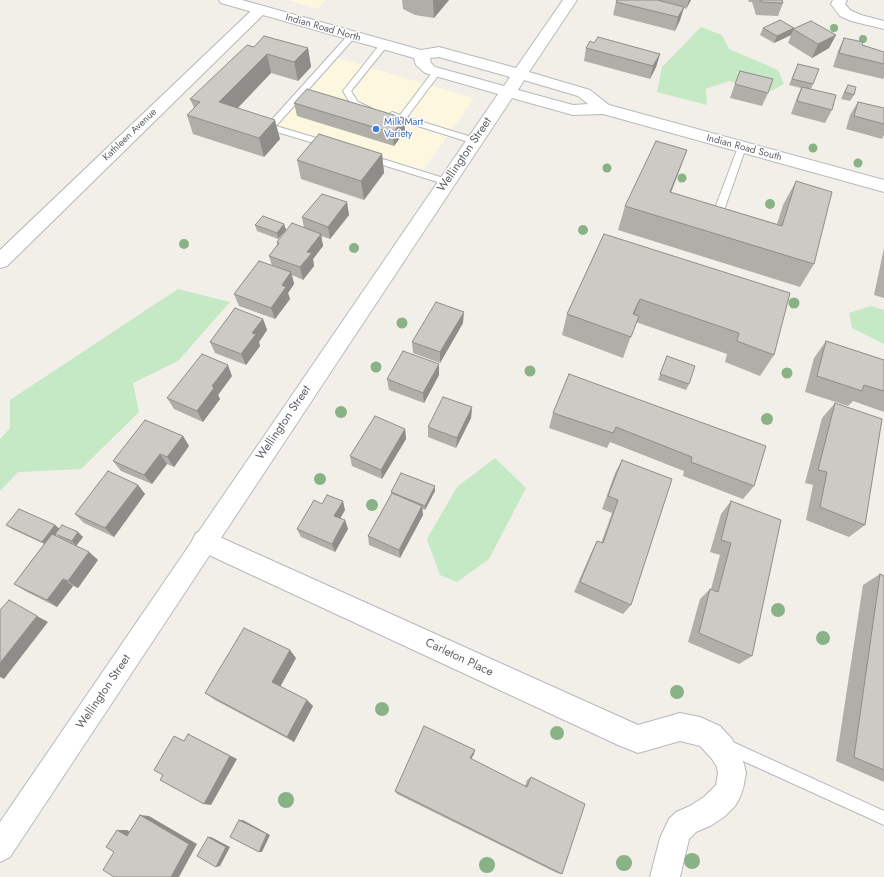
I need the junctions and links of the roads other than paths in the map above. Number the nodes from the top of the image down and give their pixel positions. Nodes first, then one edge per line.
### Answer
1 (226, 0) edge
2 (570, 0) edge
3 (840, 0) edge
4 (260, 10) junction
5 (884, 25) edge
6 (352, 36) junction
7 (384, 45) junction
8 (421, 56) junction
9 (438, 72) junction
10 (519, 74) junction
11 (508, 92) junction
12 (603, 109) junction
13 (402, 118) junction
14 (475, 141) junction
15 (742, 147) junction
16 (337, 148) edge
17 (359, 155) edge
18 (446, 182) junction
19 (884, 186) edge
20 (716, 220) edge
21 (0, 261) edge
22 (204, 541) junction
23 (716, 742) junction
24 (884, 818) edge
25 (0, 847) edge
26 (665, 877) edge

1 - 4 main road, Indian Road North
2 - 10 main road, Wellington Street
3 - 5 main road
4 - 6 main road, Indian Road North
4 - 21 main road, Kathleen Avenue
6 - 7 main road, Indian Road North
6 - 16 lane
7 - 8 main road, Indian Road North
7 - 13 lane
8 - 9 main road
8 - 10 main road, Indian Road North
9 - 11 main road
9 - 13 lane
10 - 11 main road, Wellington Street
10 - 12 main road, Indian Road South
11 - 12 main road, Indian Road South
11 - 14 main road, Wellington Street
12 - 15 main road, Indian Road South
13 - 14 lane
14 - 18 main road, Wellington Street
15 - 19 main road, Indian Road South
15 - 20 lane
17 - 18 lane
18 - 22 main road, Wellington Street
22 - 23 main road, Carleton Place
22 - 25 main road, Wellington Street
23 - 24 lane
23 - 26 main road

